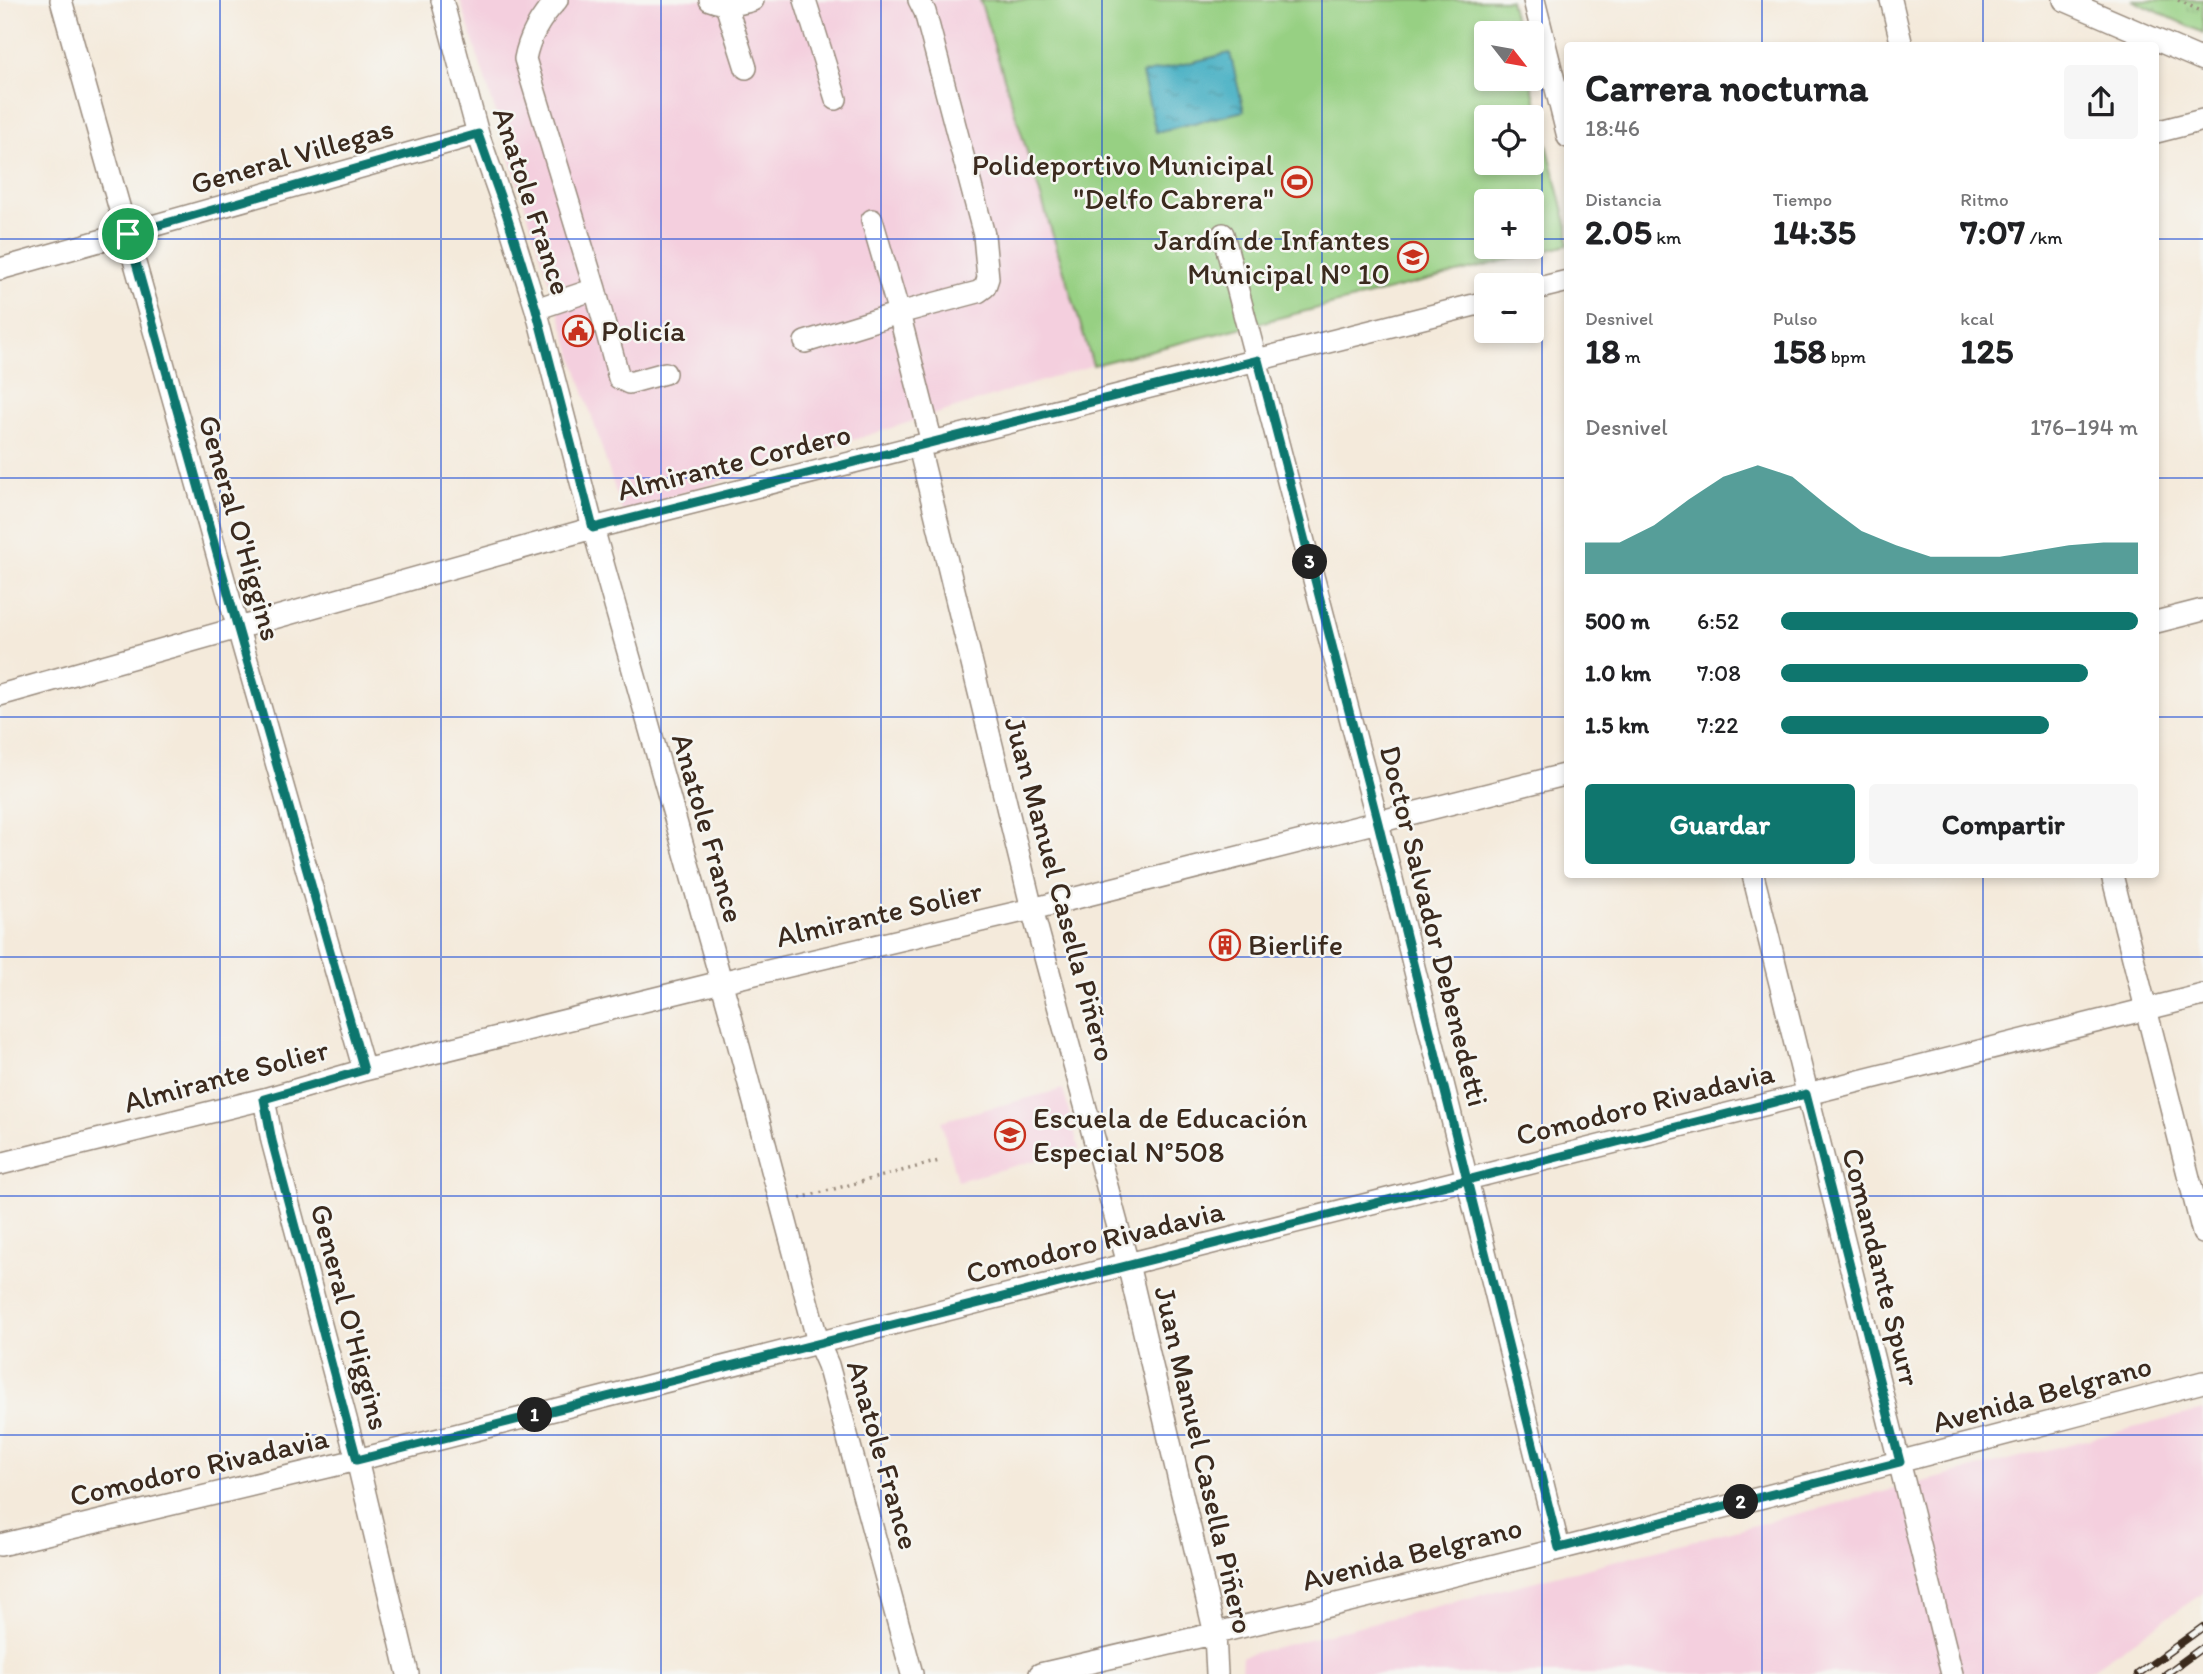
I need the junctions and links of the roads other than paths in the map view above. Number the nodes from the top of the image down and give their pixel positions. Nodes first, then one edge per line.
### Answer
1 (61, 0) edge
2 (442, 0) edge
3 (556, 0) edge
4 (753, 0) edge
5 (806, 0) edge
6 (919, 0) edge
7 (1534, 0) edge
8 (1891, 0) edge
9 (2064, 0) edge
10 (718, 2) edge
11 (1901, 42) edge
12 (2203, 60) edge
13 (746, 68) dead end
14 (836, 100) dead end
15 (2203, 120) edge
16 (1564, 121) edge
17 (2159, 131) edge
18 (478, 134) junction
19 (872, 220) dead end
20 (128, 234) junction
21 (1223, 234) dead end
22 (0, 269) edge
23 (1564, 282) edge
24 (1544, 287) edge
25 (595, 289) junction
26 (1474, 305) edge
27 (536, 309) junction
28 (900, 313) junction
29 (805, 341) dead end
30 (1258, 360) junction
31 (665, 373) dead end
32 (925, 445) junction
33 (593, 528) junction
34 (2203, 610) edge
35 (2159, 621) edge
36 (238, 629) junction
37 (0, 695) edge
38 (1564, 775) edge
39 (1378, 823) junction
40 (1754, 878) edge
41 (2113, 878) edge
42 (1032, 909) junction
43 (721, 982) junction
44 (2203, 995) edge
45 (2146, 1009) junction
46 (364, 1070) junction
47 (1806, 1094) junction
48 (264, 1099) junction
49 (1, 1161) edge
50 (1467, 1180) junction
51 (2203, 1233) edge
52 (1128, 1264) junction
53 (818, 1342) junction
54 (2203, 1382) edge
55 (357, 1460) junction
56 (1900, 1462) junction
57 (0, 1545) edge
58 (1559, 1548) junction
59 (1215, 1634) junction
60 (408, 1674) edge
61 (912, 1674) edge
62 (1040, 1674) edge
63 (1217, 1674) edge
64 (1952, 1674) edge

1 - 20 street, General O'Higgins
2 - 18 street, Anatole France
3 - 25 street
4 - 10 street
5 - 14 street
6 - 28 street
7 - 16 street
8 - 11 street
9 - 12 street
10 - 13 street
15 - 17 street
18 - 20 street, General Villegas
18 - 27 street, Anatole France
19 - 28 street, Juan Manuel Casella Piñero
20 - 22 street, General Villegas
20 - 36 street, General O'Higgins
21 - 30 street, Doctor Salvador Debenedetti
23 - 24 street
25 - 27 street
25 - 31 street
26 - 30 street, Almirante Cordero
27 - 33 street, Anatole France
28 - 29 street
28 - 32 street, Juan Manuel Casella Piñero
30 - 32 street, Almirante Cordero
30 - 39 street, Doctor Salvador Debenedetti
32 - 33 street, Almirante Cordero
32 - 42 street, Juan Manuel Casella Piñero
33 - 36 street, Almirante Cordero
33 - 43 street, Anatole France
34 - 35 street
36 - 37 street, Almirante Cordero
36 - 46 street, General O'Higgins
38 - 39 street, Almirante Solier
39 - 42 street, Almirante Solier
39 - 50 street, Doctor Salvador Debenedetti
40 - 47 street, Comandante Spurr
41 - 45 street
42 - 43 street, Almirante Solier
42 - 52 street, Juan Manuel Casella Piñero
43 - 46 street, Almirante Solier
43 - 53 street, Anatole France
44 - 45 street, Comodoro Rivadavia
45 - 47 street, Comodoro Rivadavia
45 - 51 street
46 - 48 street, Almirante Solier
47 - 50 street, Comodoro Rivadavia
47 - 56 street, Comandante Spurr
48 - 49 street, Almirante Solier
48 - 55 street, General O'Higgins
50 - 52 street, Comodoro Rivadavia
50 - 58 street, Doctor Salvador Debenedetti
52 - 53 street, Comodoro Rivadavia
52 - 59 street, Juan Manuel Casella Piñero
53 - 55 street, Comodoro Rivadavia
53 - 61 street, Anatole France
54 - 56 street, Avenida Belgrano
55 - 57 street, Comodoro Rivadavia
55 - 60 street, General O'Higgins
56 - 58 street, Avenida Belgrano
56 - 64 street, Comandante Spurr
58 - 59 street, Avenida Belgrano
59 - 62 street, Avenida Belgrano
59 - 63 street, Juan Manuel Casella Piñero

